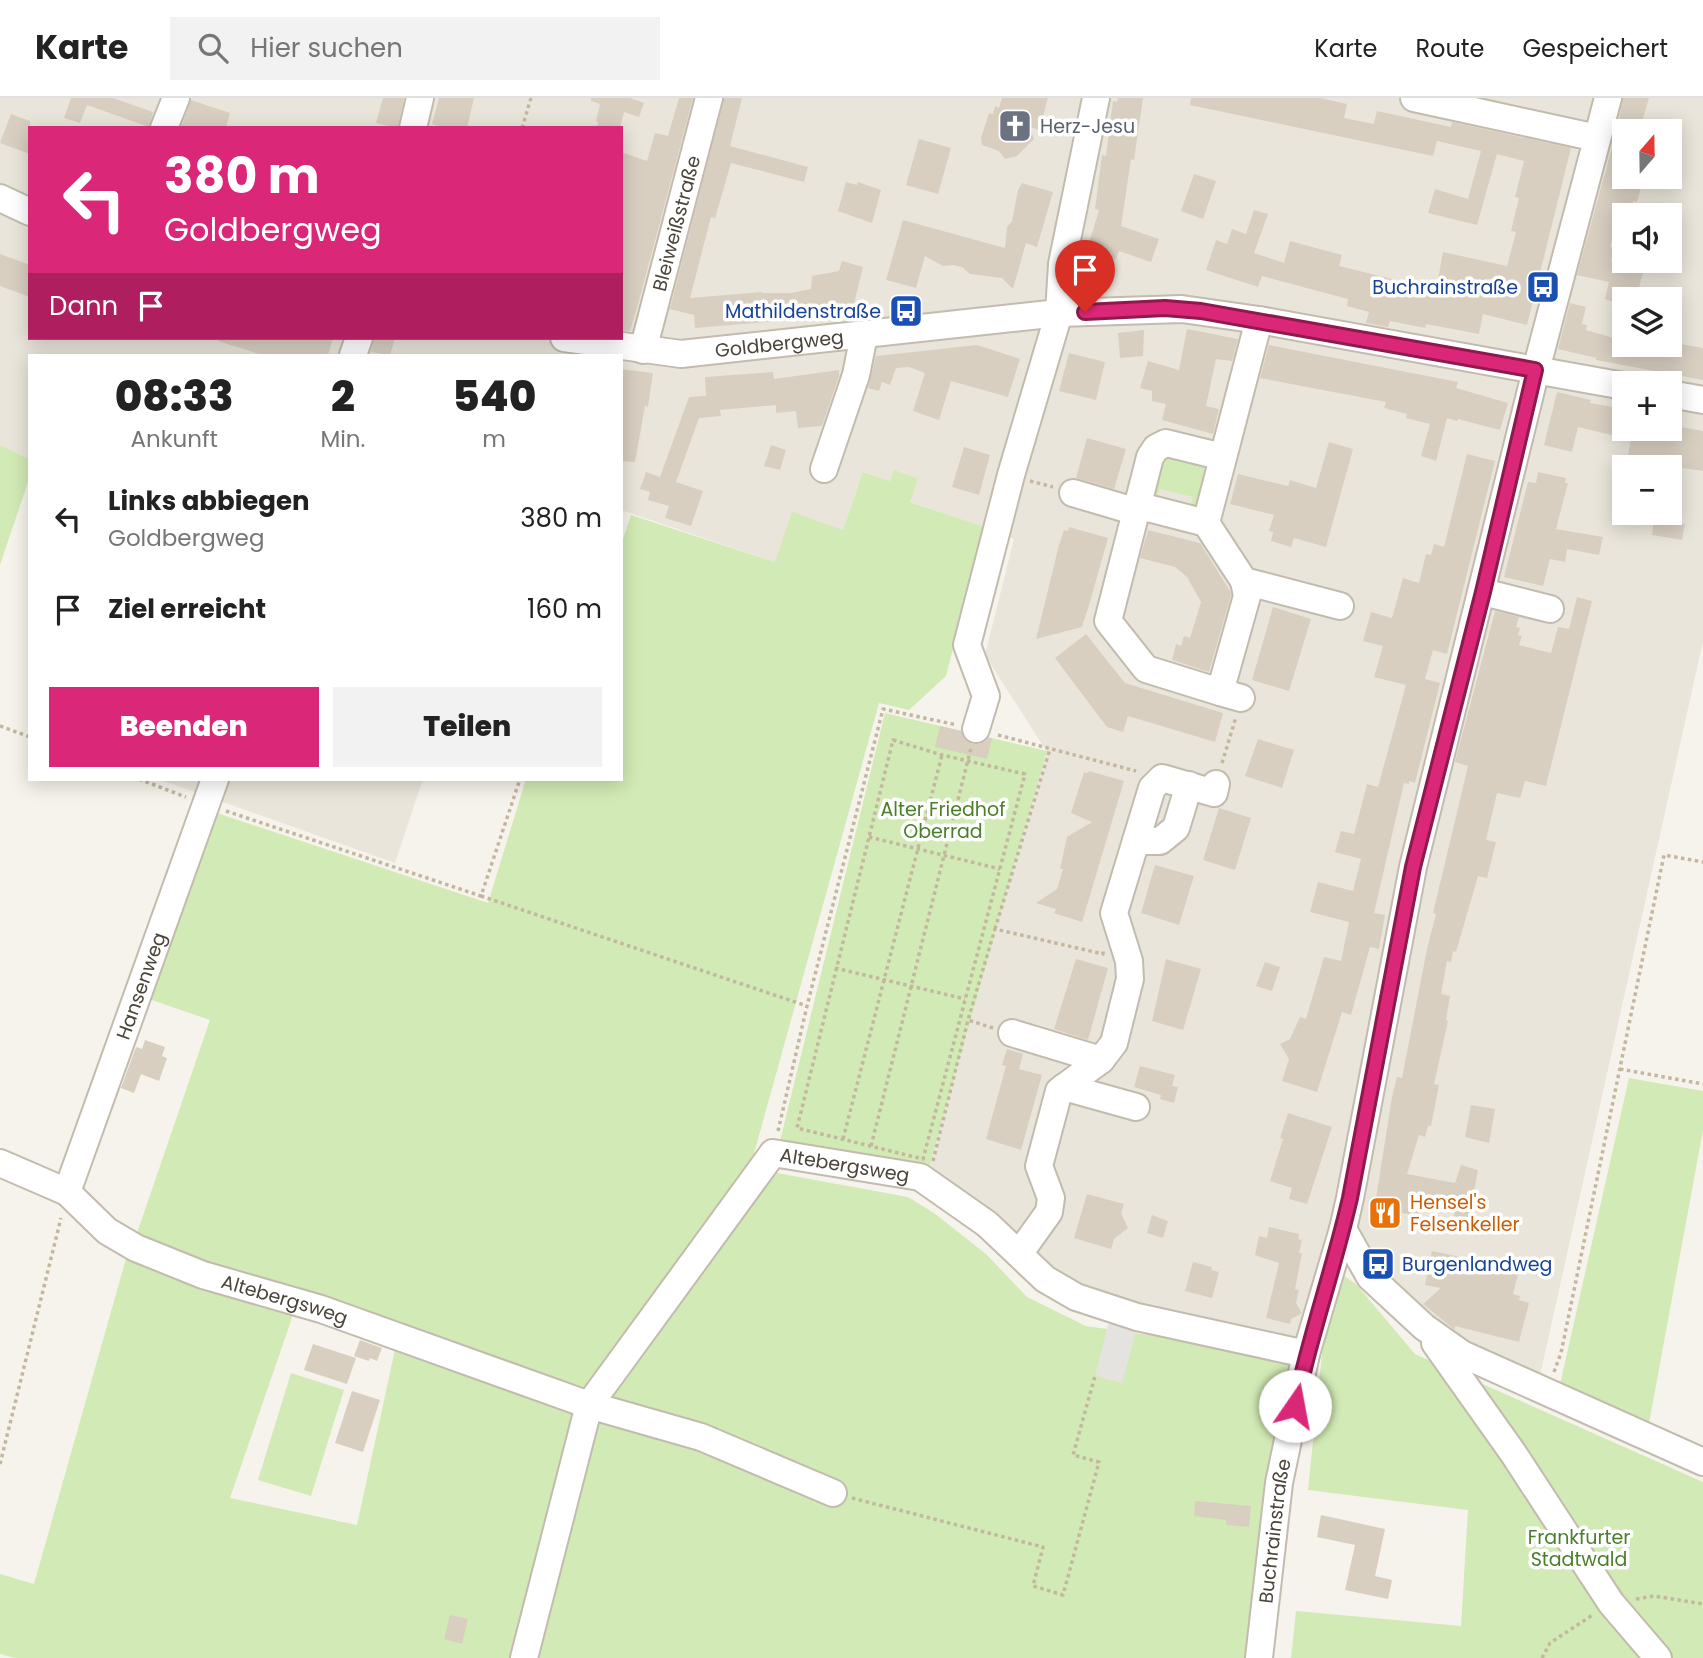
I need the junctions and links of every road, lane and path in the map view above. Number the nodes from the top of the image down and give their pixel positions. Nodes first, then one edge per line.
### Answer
1 (176, 98) edge
2 (421, 98) edge
3 (531, 98) edge
4 (709, 98) edge
5 (1096, 98) edge
6 (1414, 98) edge
7 (1608, 98) edge
8 (165, 126) edge
9 (414, 126) edge
10 (523, 126) edge
11 (1597, 138) junction
12 (0, 198) edge
13 (28, 211) edge
14 (1059, 313) junction
15 (1259, 320) junction
16 (864, 335) junction
17 (578, 340) edge
18 (643, 349) junction
19 (1535, 370) junction
20 (1612, 384) edge
21 (1682, 396) edge
22 (1703, 400) edge
23 (1223, 457) junction
24 (824, 469) dead end
25 (1011, 475) junction
26 (1073, 493) joint
27 (1135, 508) junction
28 (1206, 523) junction
29 (1244, 581) junction
30 (1483, 592) junction
31 (1340, 606) dead end
32 (1550, 609) dead end
33 (1231, 695) junction
34 (0, 726) edge
35 (976, 729) junction
36 (28, 736) edge
37 (1050, 749) junction
38 (942, 755) junction
39 (968, 761) junction
40 (1162, 778) junction
41 (144, 781) edge
42 (214, 781) edge
43 (519, 781) edge
44 (1216, 784) joint
45 (1189, 785) junction
46 (205, 804) junction
47 (869, 837) junction
48 (1136, 841) junction
49 (918, 849) junction
50 (944, 855) junction
51 (1703, 862) edge
52 (1000, 869) junction
53 (481, 896) junction
54 (1114, 913) junction
55 (995, 929) junction
56 (835, 968) junction
57 (884, 980) junction
58 (911, 986) junction
59 (965, 999) junction
60 (807, 1006) junction
61 (968, 1020) junction
62 (1012, 1033) joint
63 (1101, 1060) junction
64 (1620, 1069) junction
65 (1703, 1084) edge
66 (1064, 1087) junction
67 (1136, 1107) dead end
68 (843, 1139) junction
69 (871, 1146) junction
70 (773, 1153) junction
71 (0, 1163) edge
72 (928, 1180) junction
73 (67, 1192) junction
74 (1343, 1229) junction
75 (1019, 1254) junction
76 (1424, 1327) junction
77 (1306, 1354) junction
78 (1095, 1376) dead end
79 (1548, 1391) junction
80 (589, 1405) junction
81 (1703, 1462) edge
82 (0, 1464) edge
83 (833, 1493) joint
84 (524, 1658) edge
85 (1259, 1658) edge
86 (1658, 1658) edge

1 - 8 street
2 - 9 street
3 - 10 path
4 - 18 street, Bleiweißstraße
5 - 14 street
6 - 11 street
7 - 11 street, Buchrainstraße
11 - 19 street, Buchrainstraße
12 - 13 street
14 - 15 street, Goldbergweg
14 - 16 street, Goldbergweg
14 - 25 street
15 - 19 street, Goldbergweg
15 - 23 street
16 - 18 street, Goldbergweg
16 - 24 street
17 - 18 street, Goldbergweg
19 - 20 street, Goldbergweg
19 - 30 street, Buchrainstraße
21 - 22 street
23 - 27 street
23 - 28 street
25 - 26 path
25 - 35 street
26 - 27 street
27 - 28 street
27 - 33 street
28 - 29 street
29 - 31 street
29 - 33 street
30 - 32 street
30 - 74 street, Buchrainstraße
33 - 44 path
34 - 36 path
35 - 37 path
35 - 39 path
35 - 60 path
37 - 40 path
37 - 55 path
38 - 39 path
38 - 47 path
38 - 49 path
39 - 50 path
39 - 52 path
40 - 45 street
40 - 48 street
41 - 46 path
42 - 46 street, Hansenweg
43 - 53 path
44 - 45 street
45 - 48 street
46 - 53 path
46 - 73 street, Hansenweg
47 - 49 path
47 - 56 path
48 - 54 street
49 - 50 path
49 - 57 path
50 - 52 path
50 - 58 path
51 - 64 path
52 - 59 path
53 - 60 path
54 - 55 path
54 - 63 street
55 - 61 path
56 - 57 path
56 - 68 path
57 - 58 path
57 - 68 path
58 - 59 path
58 - 69 path
59 - 69 path
60 - 70 path
61 - 62 path
61 - 72 path
62 - 63 street
63 - 66 street
64 - 65 path
64 - 79 path
66 - 67 street
66 - 75 street
68 - 69 path
70 - 72 street, Altebergsweg
70 - 80 street, Altebergsweg
71 - 73 street, Altebergsweg
72 - 75 street, Altebergsweg
73 - 80 street, Altebergsweg
73 - 82 path
74 - 76 street
74 - 77 street, Buchrainstraße
75 - 77 street, Altebergsweg
76 - 79 street
76 - 86 street
77 - 85 street, Buchrainstraße
78 - 83 path
79 - 81 street
80 - 83 street
80 - 84 street, Altebergsweg

